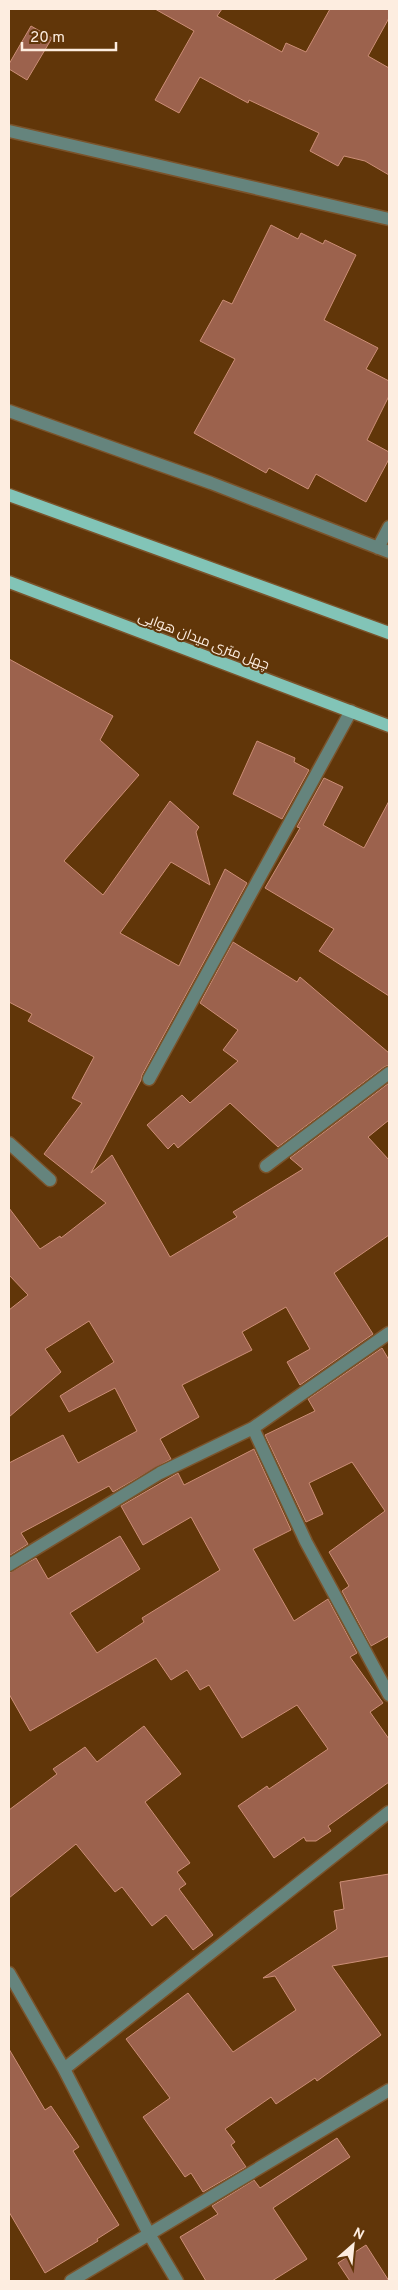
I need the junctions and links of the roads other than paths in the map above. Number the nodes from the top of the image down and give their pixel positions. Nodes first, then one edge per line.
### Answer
1 (9, 131) edge
2 (389, 219) edge
3 (9, 411) edge
4 (9, 495) edge
5 (389, 527) edge
6 (384, 550) edge
7 (9, 582) edge
8 (389, 633) edge
9 (351, 711) junction
10 (389, 726) edge
11 (389, 1073) edge
12 (149, 1079) dead end
13 (9, 1143) edge
14 (266, 1166) dead end
15 (50, 1180) dead end
16 (389, 1333) edge
17 (253, 1428) junction
18 (9, 1565) edge
19 (389, 1695) edge
20 (389, 1812) edge
21 (9, 1973) edge
22 (64, 2069) junction
23 (389, 2090) edge
24 (149, 2234) junction
25 (71, 2281) edge
26 (178, 2281) edge

1 - 2 street
3 - 6 street
4 - 8 main road
5 - 6 street
7 - 9 main road, چهل متری میدان هوایی
9 - 10 main road, چهل متری میدان هوایی
9 - 12 street
11 - 14 street
13 - 15 street
16 - 17 street
17 - 18 street
17 - 19 street
20 - 22 street
21 - 22 street
22 - 24 street
23 - 24 street
24 - 25 street
24 - 26 street

